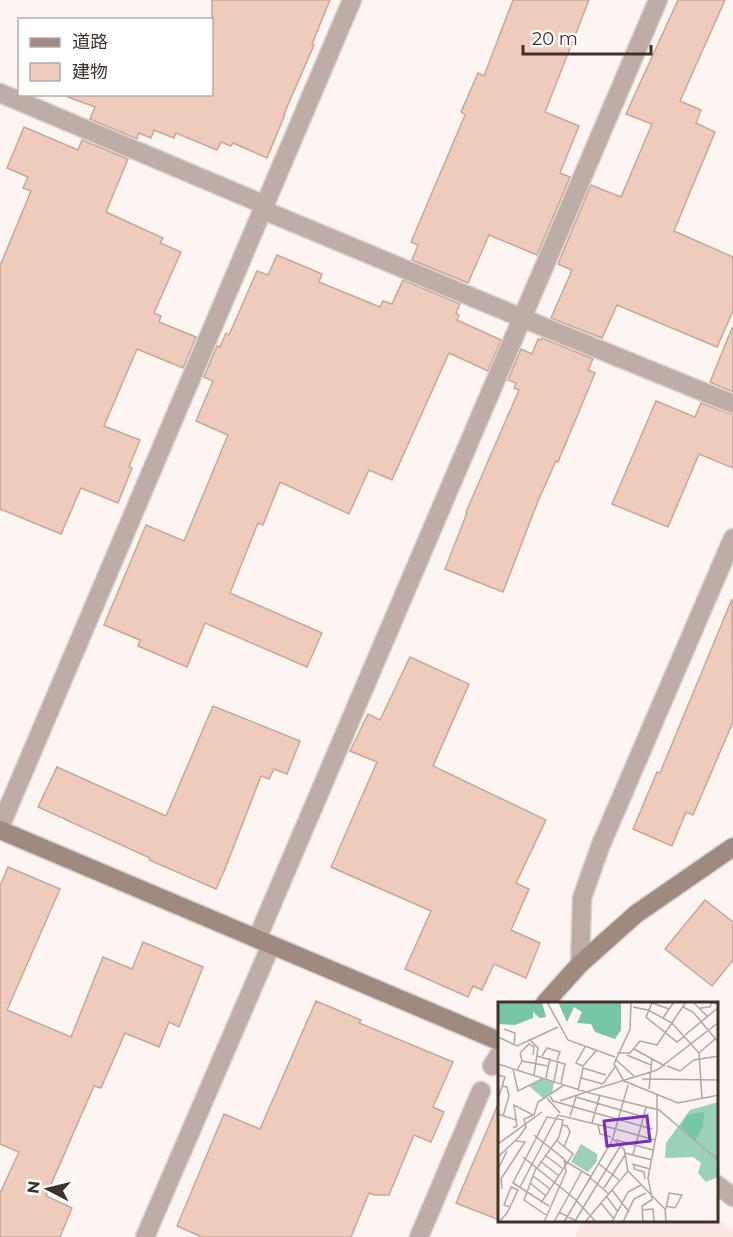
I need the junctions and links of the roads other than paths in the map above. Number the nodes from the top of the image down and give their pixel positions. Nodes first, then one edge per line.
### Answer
1 (352, 0) edge
2 (658, 0) edge
3 (1, 95) edge
4 (264, 207) junction
5 (522, 318) junction
6 (733, 404) edge
7 (733, 538) edge
8 (0, 828) edge
9 (733, 847) edge
10 (264, 942) junction
11 (580, 964) junction
12 (547, 1002) edge
13 (498, 1041) edge
14 (481, 1091) dead end
15 (718, 1185) edge
16 (733, 1197) edge
17 (145, 1237) edge
18 (419, 1237) edge

1 - 4 street
2 - 5 street
3 - 4 street
4 - 5 street
4 - 8 street
5 - 6 street
5 - 10 street
7 - 11 street
8 - 10 street
9 - 11 street
10 - 13 street
10 - 17 street
11 - 12 street
14 - 18 street
15 - 16 street

